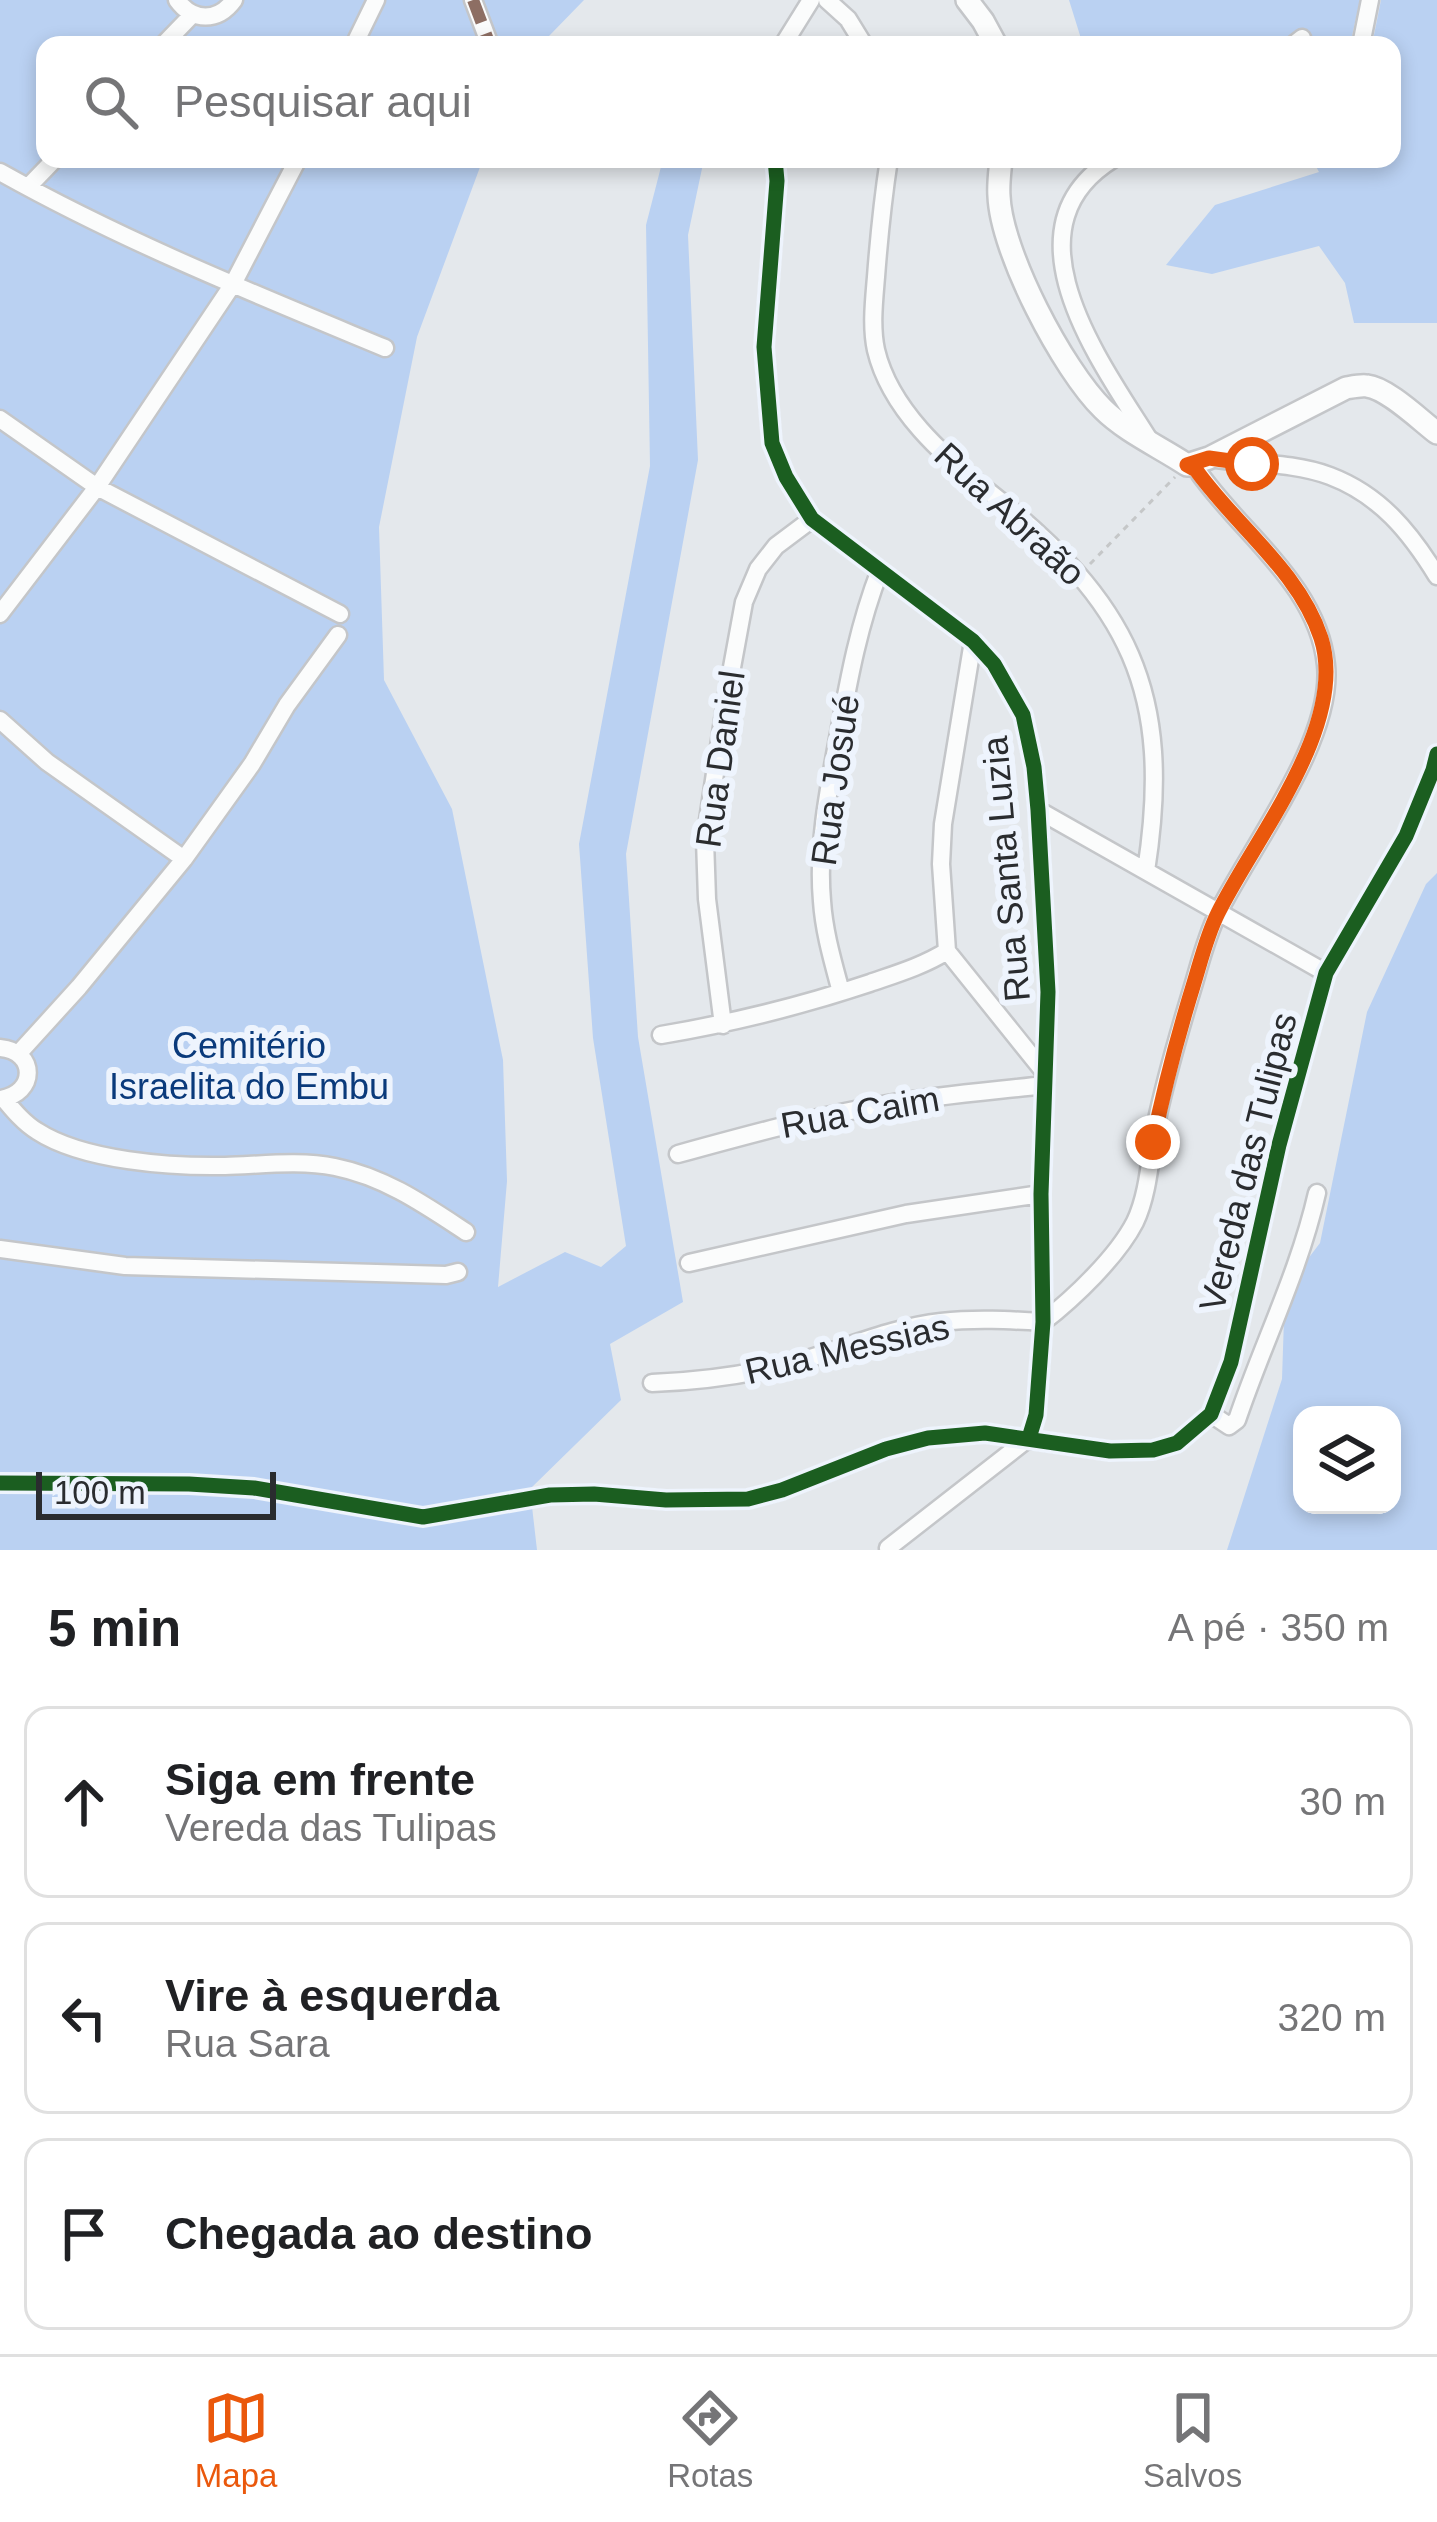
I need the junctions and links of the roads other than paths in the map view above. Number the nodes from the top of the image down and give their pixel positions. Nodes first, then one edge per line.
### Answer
1 (177, 0) edge
2 (234, 0) edge
3 (376, 0) edge
4 (473, 0) edge
5 (811, 0) edge
6 (827, 0) edge
7 (967, 0) edge
8 (1370, 0) edge
9 (192, 15) junction
10 (172, 36) edge
11 (358, 36) edge
12 (487, 36) edge
13 (789, 36) edge
14 (858, 36) edge
15 (991, 36) edge
16 (1363, 36) edge
17 (46, 168) edge
18 (293, 168) edge
19 (776, 168) edge
20 (888, 168) edge
21 (1001, 168) edge
22 (1102, 168) edge
23 (0, 172) edge
24 (28, 187) junction
25 (233, 284) junction
26 (385, 348) dead end
27 (0, 419) edge
28 (1437, 433) edge
29 (1153, 444) junction
30 (1198, 462) junction
31 (97, 487) junction
32 (812, 519) junction
33 (880, 571) junction
34 (1437, 576) edge
35 (0, 614) edge
36 (340, 614) dead end
37 (338, 635) dead end
38 (974, 641) junction
39 (0, 720) edge
40 (1437, 754) edge
41 (1038, 810) junction
42 (184, 859) junction
43 (1147, 871) junction
44 (1218, 913) junction
45 (947, 951) junction
46 (1326, 974) junction
47 (842, 992) junction
48 (723, 1025) junction
49 (661, 1035) dead end
50 (0, 1048) edge
51 (19, 1053) junction
52 (1045, 1079) junction
53 (2, 1099) edge
54 (677, 1154) dead end
55 (1317, 1193) dead end
56 (1042, 1195) junction
57 (466, 1232) dead end
58 (0, 1249) edge
59 (689, 1263) dead end
60 (458, 1272) dead end
61 (1043, 1322) junction
62 (652, 1383) dead end
63 (1211, 1414) junction
64 (1029, 1438) junction
65 (0, 1483) edge
66 (888, 1548) edge

1 - 9 street
2 - 9 street
3 - 11 street
4 - 12 street
5 - 13 street
6 - 14 street
7 - 15 main road
8 - 16 street
9 - 10 street
17 - 24 street
18 - 25 street
19 - 32 street, Rua Santa Luzia
20 - 43 street, Rua Abraão
21 - 29 main road
22 - 29 street
23 - 24 street
24 - 25 street
25 - 26 street
25 - 31 street
27 - 31 street
28 - 30 main road
29 - 30 main road
30 - 34 street
30 - 44 street
31 - 35 street
31 - 36 street
32 - 33 street, Rua Santa Luzia
32 - 48 street, Rua Daniel
33 - 38 street, Rua Santa Luzia
33 - 47 street, Rua Josué
37 - 42 street
38 - 41 street, Rua Santa Luzia
38 - 45 street
39 - 42 street
40 - 46 street, Vereda das Tulipas
41 - 43 street
41 - 52 street, Rua Santa Luzia
42 - 51 street
43 - 44 street
44 - 46 street
44 - 61 street
45 - 47 street
45 - 52 street
46 - 63 street, Vereda das Tulipas
47 - 48 street
48 - 49 street
50 - 51 street
51 - 53 street
52 - 54 street, Rua Caim
52 - 56 street, Rua Santa Luzia
53 - 57 street
55 - 63 street
56 - 59 street
56 - 61 street, Rua Santa Luzia
58 - 60 street
61 - 62 street, Rua Messias
61 - 64 street
63 - 64 street
64 - 65 street
64 - 66 street

